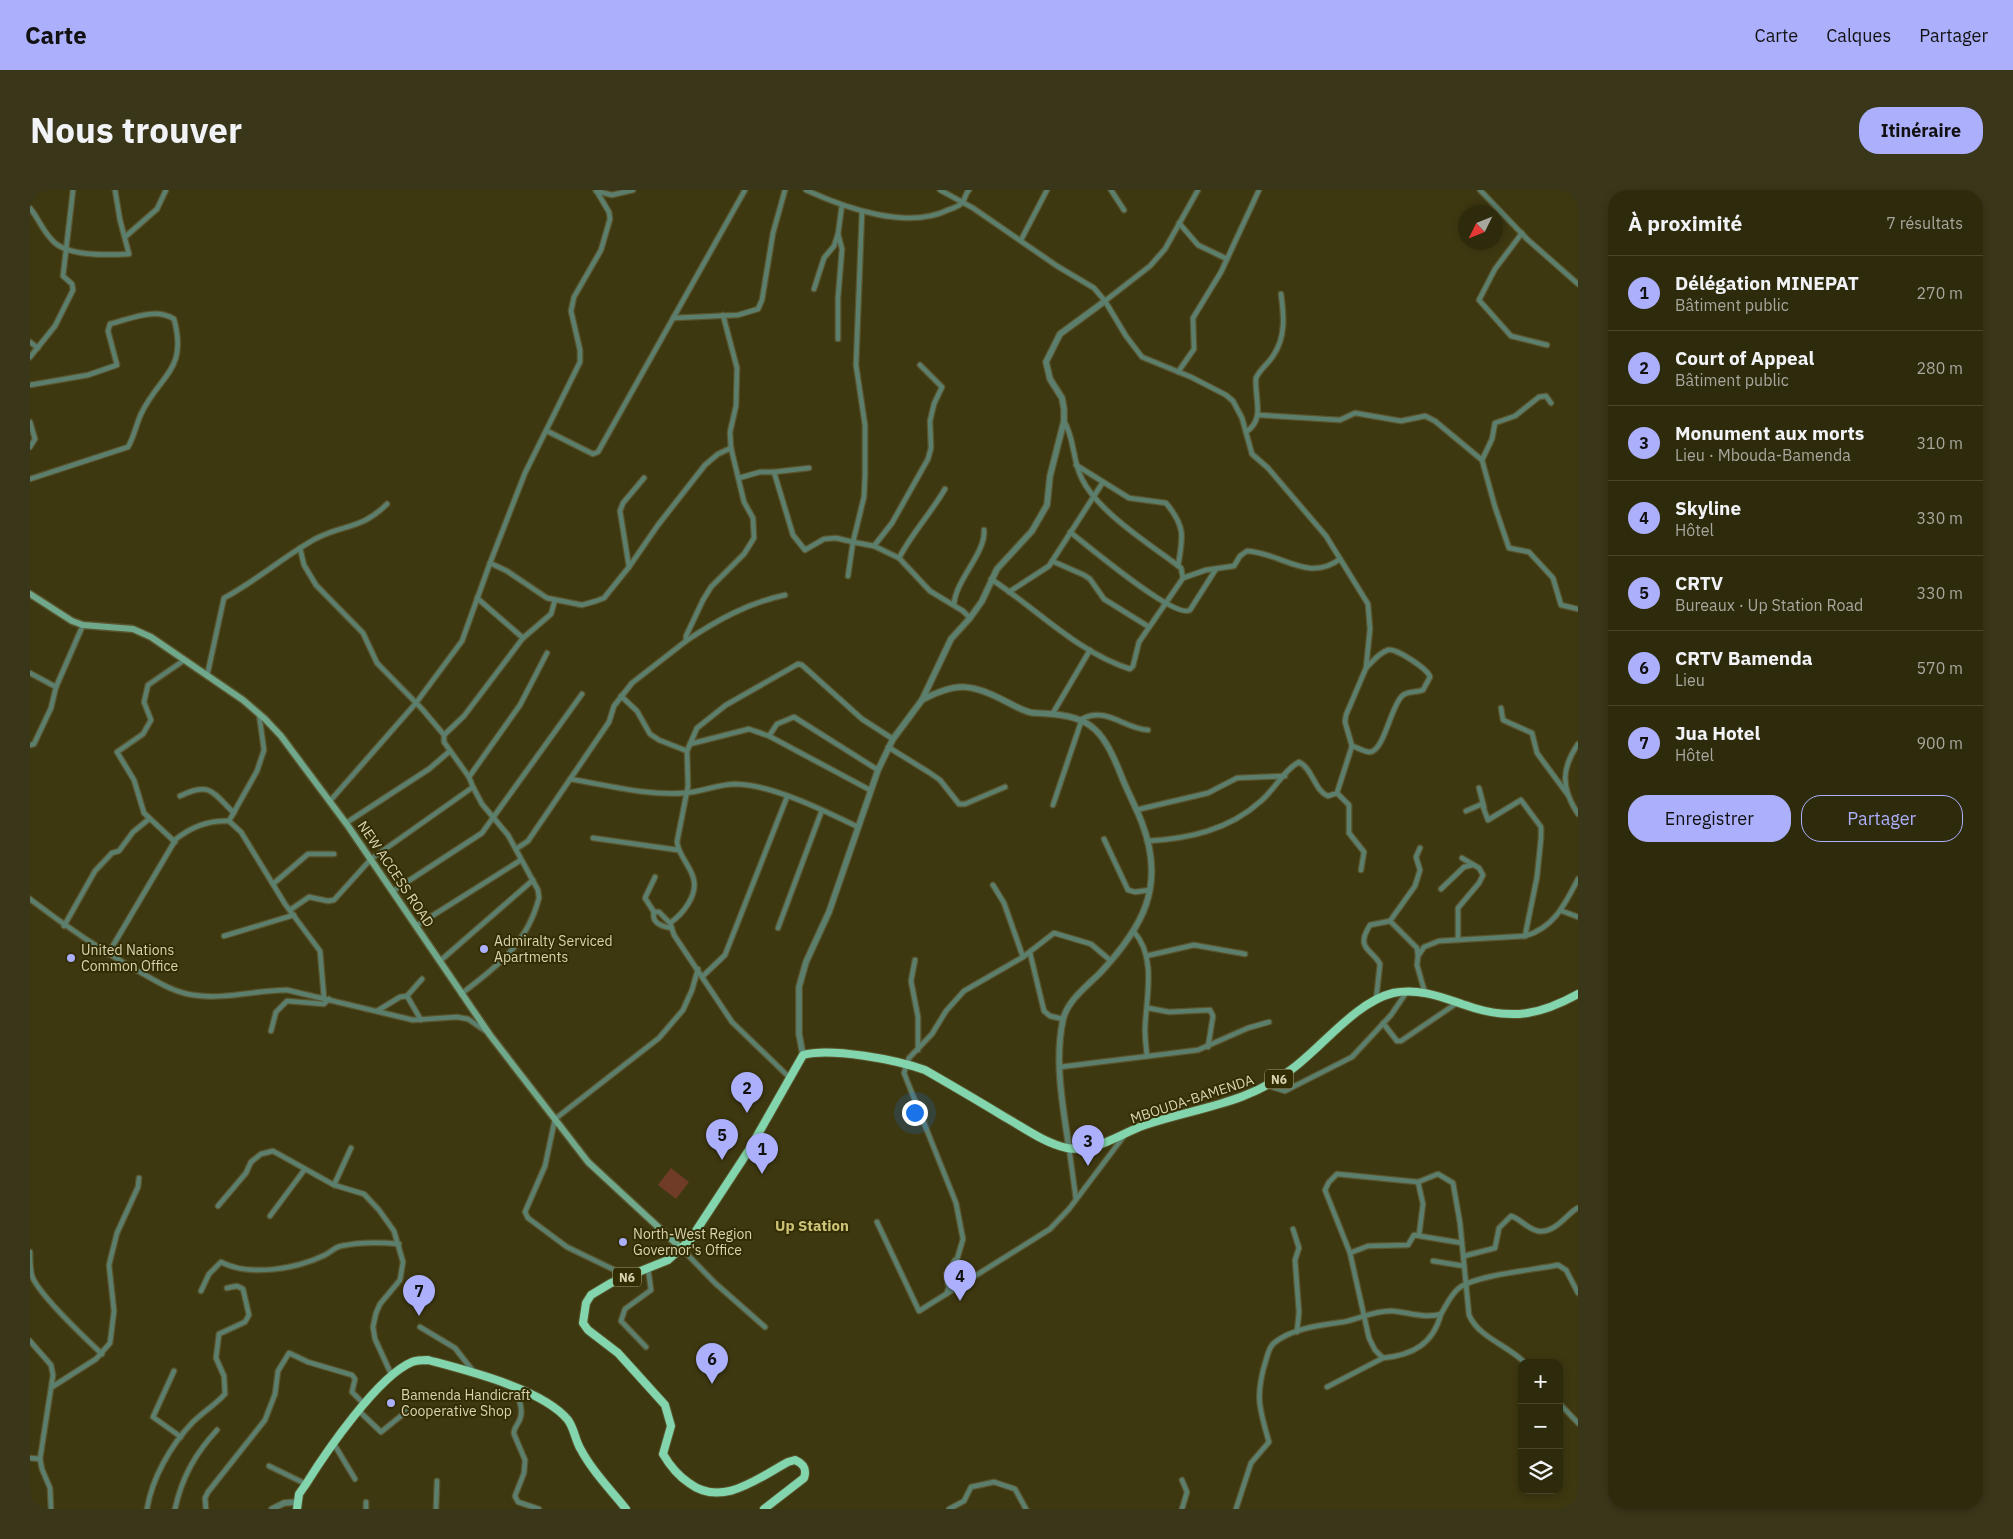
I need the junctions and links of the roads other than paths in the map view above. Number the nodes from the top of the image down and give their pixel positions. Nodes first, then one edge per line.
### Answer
1 (73, 190) edge
2 (115, 190) edge
3 (166, 190) edge
4 (633, 190) edge
5 (745, 190) edge
6 (785, 190) edge
7 (806, 190) edge
8 (940, 190) edge
9 (968, 190) edge
10 (1047, 190) edge
11 (1111, 190) edge
12 (1198, 190) edge
13 (1259, 190) edge
14 (1480, 190) edge
15 (596, 191) edge
16 (962, 203) junction
17 (842, 205) junction
18 (30, 208) edge
19 (1124, 210) dead end
20 (862, 212) junction
21 (1179, 223) junction
22 (838, 234) junction
23 (1522, 234) junction
24 (125, 237) junction
25 (1021, 240) junction
26 (64, 247) junction
27 (1227, 259) junction
28 (1578, 284) edge
29 (814, 289) dead end
30 (1281, 294) dead end
31 (1106, 301) junction
32 (723, 315) junction
33 (672, 318) junction
34 (838, 339) dead end
35 (30, 342) edge
36 (1547, 345) dead end
37 (38, 348) junction
38 (30, 357) edge
39 (920, 365) dead end
40 (1178, 372) junction
41 (30, 385) edge
42 (1551, 403) dead end
43 (1258, 415) junction
44 (1064, 421) junction
45 (30, 422) edge
46 (547, 432) junction
47 (1246, 432) junction
48 (30, 446) edge
49 (731, 448) junction
50 (1482, 460) junction
51 (1076, 465) junction
52 (809, 468) dead end
53 (774, 472) junction
54 (644, 478) dead end
55 (739, 478) junction
56 (30, 479) edge
57 (1103, 482) junction
58 (945, 488) dead end
59 (1093, 499) junction
60 (387, 504) dead end
61 (984, 530) dead end
62 (1070, 532) junction
63 (853, 542) junction
64 (874, 546) junction
65 (300, 548) junction
66 (899, 558) junction
67 (1340, 559) junction
68 (1052, 561) junction
69 (490, 563) junction
70 (1178, 566) junction
71 (629, 567) junction
72 (1216, 569) junction
73 (848, 576) dead end
74 (1183, 578) junction
75 (991, 579) junction
76 (1010, 592) junction
77 (30, 594) edge
78 (785, 595) dead end
79 (477, 598) junction
80 (555, 600) junction
81 (954, 604) junction
82 (1164, 604) junction
83 (1578, 609) edge
84 (970, 618) junction
85 (83, 625) junction
86 (1149, 627) junction
87 (523, 638) junction
88 (686, 641) junction
89 (1090, 650) junction
90 (548, 653) dead end
91 (183, 661) junction
92 (1366, 668) junction
93 (30, 673) edge
94 (207, 676) junction
95 (56, 687) junction
96 (582, 694) dead end
97 (621, 696) junction
98 (922, 700) junction
99 (416, 703) junction
100 (1501, 708) dead end
101 (259, 713) junction
102 (1053, 713) junction
103 (1082, 719) junction
104 (1148, 730) dead end
105 (444, 736) junction
106 (769, 736) junction
107 (893, 740) junction
108 (690, 744) junction
109 (1578, 744) edge
110 (30, 745) edge
111 (1352, 746) junction
112 (888, 747) junction
113 (450, 751) junction
114 (687, 751) junction
115 (878, 770) junction
116 (1285, 776) junction
117 (469, 777) junction
118 (570, 780) junction
119 (473, 787) junction
120 (1005, 787) dead end
121 (1479, 788) dead end
122 (870, 790) junction
123 (1337, 793) junction
124 (686, 794) junction
125 (1568, 795) junction
126 (180, 796) dead end
127 (787, 797) junction
128 (330, 801) junction
129 (1053, 805) dead end
130 (822, 810) junction
131 (1136, 810) junction
132 (1466, 811) dead end
133 (234, 813) junction
134 (1578, 814) edge
135 (493, 818) junction
136 (149, 819) junction
137 (1488, 820) junction
138 (229, 821) junction
139 (346, 823) junction
140 (858, 827) junction
141 (593, 838) dead end
142 (1104, 839) dead end
143 (1147, 841) junction
144 (175, 842) junction
145 (1420, 848) dead end
146 (516, 849) junction
147 (678, 850) junction
148 (334, 854) dead end
149 (1462, 858) dead end
150 (371, 859) junction
151 (521, 860) junction
152 (1474, 865) junction
153 (1361, 870) dead end
154 (655, 877) dead end
155 (1578, 879) edge
156 (533, 880) junction
157 (273, 884) junction
158 (993, 885) dead end
159 (1441, 888) dead end
160 (1152, 890) junction
161 (393, 891) junction
162 (30, 899) edge
163 (290, 910) junction
164 (1562, 911) junction
165 (654, 912) junction
166 (294, 915) junction
167 (1578, 917) edge
168 (1390, 921) junction
169 (64, 926) junction
170 (416, 926) junction
171 (671, 926) junction
172 (778, 928) dead end
173 (1134, 932) junction
174 (224, 936) dead end
175 (1525, 936) junction
176 (1458, 940) junction
177 (1030, 953) junction
178 (108, 954) junction
179 (1245, 954) dead end
180 (1146, 956) junction
181 (1418, 956) junction
182 (1023, 957) junction
183 (440, 960) junction
184 (915, 960) dead end
185 (1111, 961) junction
186 (698, 969) junction
187 (703, 976) junction
188 (422, 979) dead end
189 (1406, 993) junction
190 (1425, 993) junction
191 (461, 994) junction
192 (1578, 994) edge
193 (407, 996) junction
194 (326, 999) junction
195 (1376, 1000) junction
196 (1458, 1002) junction
197 (1148, 1008) junction
198 (377, 1011) junction
199 (1063, 1019) junction
200 (421, 1020) junction
201 (1269, 1022) dead end
202 (1383, 1023) junction
203 (271, 1031) dead end
204 (490, 1035) junction
205 (1208, 1048) junction
206 (918, 1050) junction
207 (803, 1055) junction
208 (1147, 1056) junction
209 (906, 1063) junction
210 (1060, 1067) junction
211 (791, 1079) junction
212 (1269, 1086) junction
213 (555, 1119) junction
214 (1124, 1135) junction
215 (351, 1148) dead end
216 (1069, 1148) junction
217 (305, 1169) junction
218 (139, 1178) dead end
219 (1418, 1182) junction
220 (334, 1185) junction
221 (1076, 1199) junction
222 (218, 1206) dead end
223 (1578, 1208) edge
224 (270, 1216) dead end
225 (877, 1222) dead end
226 (1293, 1229) dead end
227 (1418, 1235) junction
228 (1462, 1243) junction
229 (399, 1244) junction
230 (682, 1249) junction
231 (30, 1252) edge
232 (1350, 1253) junction
233 (1464, 1256) junction
234 (1433, 1261) dead end
235 (1464, 1266) junction
236 (648, 1268) junction
237 (628, 1276) junction
238 (1466, 1284) junction
239 (227, 1288) dead end
240 (201, 1291) dead end
241 (947, 1293) junction
242 (1578, 1293) edge
243 (1441, 1314) junction
244 (1366, 1316) junction
245 (420, 1327) dead end
246 (765, 1327) dead end
247 (1297, 1332) junction
248 (30, 1341) edge
249 (646, 1347) dead end
250 (102, 1354) junction
251 (1383, 1358) junction
252 (1520, 1359) edge
253 (174, 1371) dead end
254 (474, 1373) junction
255 (392, 1376) junction
256 (513, 1386) junction
257 (52, 1387) junction
258 (1327, 1387) dead end
259 (364, 1404) junction
260 (1560, 1404) edge
261 (358, 1410) junction
262 (407, 1411) dead end
263 (1578, 1423) edge
264 (217, 1430) dead end
265 (181, 1437) junction
266 (334, 1444) junction
267 (30, 1458) edge
268 (40, 1459) junction
269 (270, 1466) dead end
270 (355, 1479) dead end
271 (1182, 1480) dead end
272 (438, 1481) dead end
273 (306, 1484) junction
274 (366, 1502) dead end
275 (297, 1506) edge
276 (52, 1509) edge
277 (147, 1509) edge
278 (175, 1509) edge
279 (206, 1509) edge
280 (272, 1509) edge
281 (366, 1509) edge
282 (436, 1509) edge
283 (539, 1509) edge
284 (626, 1509) edge
285 (764, 1509) edge
286 (948, 1509) edge
287 (1026, 1509) edge
288 (1182, 1509) edge
289 (1236, 1509) edge

1 - 26 street
2 - 24 street
3 - 24 street
4 - 15 street
5 - 33 street
6 - 32 street
7 - 17 street
8 - 16 street
9 - 16 street
10 - 25 street
11 - 19 street
12 - 21 street
13 - 27 street
14 - 23 street
15 - 46 street
16 - 20 street
16 - 25 street
17 - 20 street
17 - 22 street
18 - 26 street
20 - 63 street
21 - 27 street
21 - 31 street
22 - 29 street
22 - 34 street
23 - 28 street
23 - 36 street
24 - 26 street
25 - 31 street
26 - 37 street
27 - 40 street
30 - 43 street
31 - 40 street
31 - 44 street
32 - 33 street
32 - 49 street
33 - 46 street
35 - 37 street
37 - 38 street
39 - 64 street
40 - 47 street
41 - 56 street
42 - 50 street
43 - 47 street
43 - 50 street
44 - 51 street
44 - 75 street
45 - 48 street
46 - 69 street
47 - 67 street
49 - 55 street
49 - 71 street
50 - 83 street
51 - 57 street
51 - 59 street
52 - 53 street
53 - 55 street
53 - 63 street
54 - 71 street
55 - 88 street
57 - 59 street
57 - 70 street
58 - 66 street
59 - 62 street
59 - 70 street
60 - 65 street
61 - 81 street
62 - 68 street
62 - 82 street
63 - 64 street
63 - 73 street
64 - 66 street
65 - 94 street
65 - 99 street
66 - 81 street
67 - 72 street
67 - 92 street
68 - 76 street
68 - 86 street
69 - 79 street
69 - 80 street
70 - 74 street
71 - 80 street
72 - 74 street
72 - 82 street
74 - 82 street
75 - 76 street
75 - 84 street
76 - 89 street
77 - 85 main road, NEW ACCESS ROAD
78 - 88 street
79 - 87 street
79 - 99 street
80 - 87 street
81 - 84 street
82 - 86 street
84 - 98 street
85 - 91 main road, NEW ACCESS ROAD
85 - 95 street
86 - 89 street
87 - 105 street
88 - 97 street
89 - 102 street
90 - 117 street
91 - 94 main road, NEW ACCESS ROAD
91 - 136 street
92 - 111 street
92 - 111 street
93 - 95 street
94 - 101 main road, NEW ACCESS ROAD
95 - 110 street
96 - 135 street
97 - 114 street
97 - 118 street
98 - 102 street
98 - 107 street
99 - 105 street
99 - 128 street
100 - 125 street
101 - 128 main road, NEW ACCESS ROAD
101 - 133 street
102 - 103 street
103 - 104 street
103 - 129 street
103 - 131 street
105 - 113 street
106 - 108 street
106 - 115 street
106 - 122 street
107 - 108 street
107 - 112 street
108 - 114 street
109 - 125 street
111 - 123 street
112 - 115 street
112 - 120 street
113 - 117 street
113 - 139 street
114 - 124 street
115 - 122 street
116 - 123 street
116 - 131 street
116 - 143 street
117 - 119 street
118 - 124 street
118 - 146 street
119 - 135 street
119 - 150 street
121 - 137 street
122 - 140 street
123 - 153 street
124 - 127 street
124 - 147 street
125 - 134 street
126 - 133 street
127 - 130 street
127 - 187 street
128 - 139 main road, NEW ACCESS ROAD
130 - 140 street
130 - 172 street
131 - 143 street
132 - 137 street
133 - 138 street
135 - 146 street
135 - 161 street
136 - 144 street
136 - 169 street
137 - 175 street
138 - 144 street
138 - 157 street
139 - 150 main road, NEW ACCESS ROAD
140 - 207 street
141 - 147 street
142 - 160 street
143 - 160 street
144 - 178 street
145 - 168 street
146 - 151 street
147 - 171 street
148 - 157 street
149 - 152 street
150 - 161 main road, NEW ACCESS ROAD
150 - 163 street
151 - 156 street
151 - 170 street
152 - 159 street
152 - 176 street
154 - 165 street
155 - 164 street
156 - 183 street
156 - 191 street
157 - 163 street
158 - 182 street
160 - 173 street
161 - 170 main road, NEW ACCESS ROAD
162 - 169 street
163 - 166 street
164 - 167 street
164 - 175 street
165 - 171 street
165 - 171 street
166 - 174 street
166 - 194 street
168 - 181 street
168 - 195 street
169 - 178 street
170 - 183 main road, NEW ACCESS ROAD
171 - 186 street
173 - 180 street
173 - 185 street
175 - 176 street
176 - 181 street
177 - 182 street
177 - 185 street
177 - 199 street
178 - 194 street
179 - 180 street
180 - 197 street
181 - 190 street
182 - 206 street
183 - 191 main road, NEW ACCESS ROAD
184 - 206 street
185 - 199 street
186 - 187 street
186 - 213 street
187 - 211 street
188 - 193 street
189 - 190 highway, MBOUDA-BAMENDA / N6
189 - 195 highway, MBOUDA-BAMENDA / N6
189 - 202 street
190 - 196 highway, MBOUDA-BAMENDA / N6
191 - 204 main road, NEW ACCESS ROAD
192 - 196 highway, MBOUDA-BAMENDA / N6
193 - 198 street
193 - 200 street
194 - 198 street
194 - 203 street
195 - 212 highway, MBOUDA-BAMENDA / N6
196 - 202 street
197 - 205 street
197 - 208 street
198 - 200 street
199 - 210 street
200 - 204 street
201 - 205 street
202 - 212 street
204 - 213 main road, NEW ACCESS ROAD
205 - 208 street
206 - 209 street
207 - 209 highway, N6
207 - 211 highway, N6
208 - 210 street
209 - 216 highway, MBOUDA-BAMENDA / N6
209 - 241 street
210 - 216 street
211 - 230 highway, N6
212 - 214 highway, MBOUDA-BAMENDA / N6
213 - 230 main road, NEW ACCESS ROAD
213 - 237 street
214 - 216 highway, MBOUDA-BAMENDA / N6
214 - 221 street
215 - 220 street
216 - 221 street
217 - 220 street
217 - 222 street
217 - 224 street
218 - 250 street
219 - 227 street
219 - 228 street
219 - 232 street
220 - 229 street
221 - 241 street
223 - 233 street
225 - 241 street
226 - 247 street
227 - 228 street
227 - 232 street
228 - 233 street
229 - 240 street
229 - 255 street
230 - 236 highway, N6
230 - 246 street
231 - 250 street
232 - 244 street
233 - 235 street
234 - 235 street
235 - 238 street
236 - 237 highway, N6
236 - 249 street
237 - 285 highway, N6
238 - 242 street
238 - 243 street
238 - 252 street
239 - 265 street
243 - 244 street
243 - 251 street
244 - 247 street
244 - 251 street
245 - 254 street
247 - 289 street
248 - 257 street
250 - 257 street
251 - 258 street
253 - 265 street
254 - 255 highway
254 - 256 highway
255 - 259 highway
256 - 283 street
256 - 284 highway
257 - 268 street
259 - 261 highway
259 - 279 street
260 - 263 street
261 - 262 street
261 - 266 highway
264 - 278 street
265 - 277 street
266 - 270 street
266 - 273 highway
267 - 268 street
268 - 276 street
269 - 273 street
271 - 288 street
272 - 282 street
273 - 275 highway
274 - 281 street
275 - 280 street
286 - 287 street

